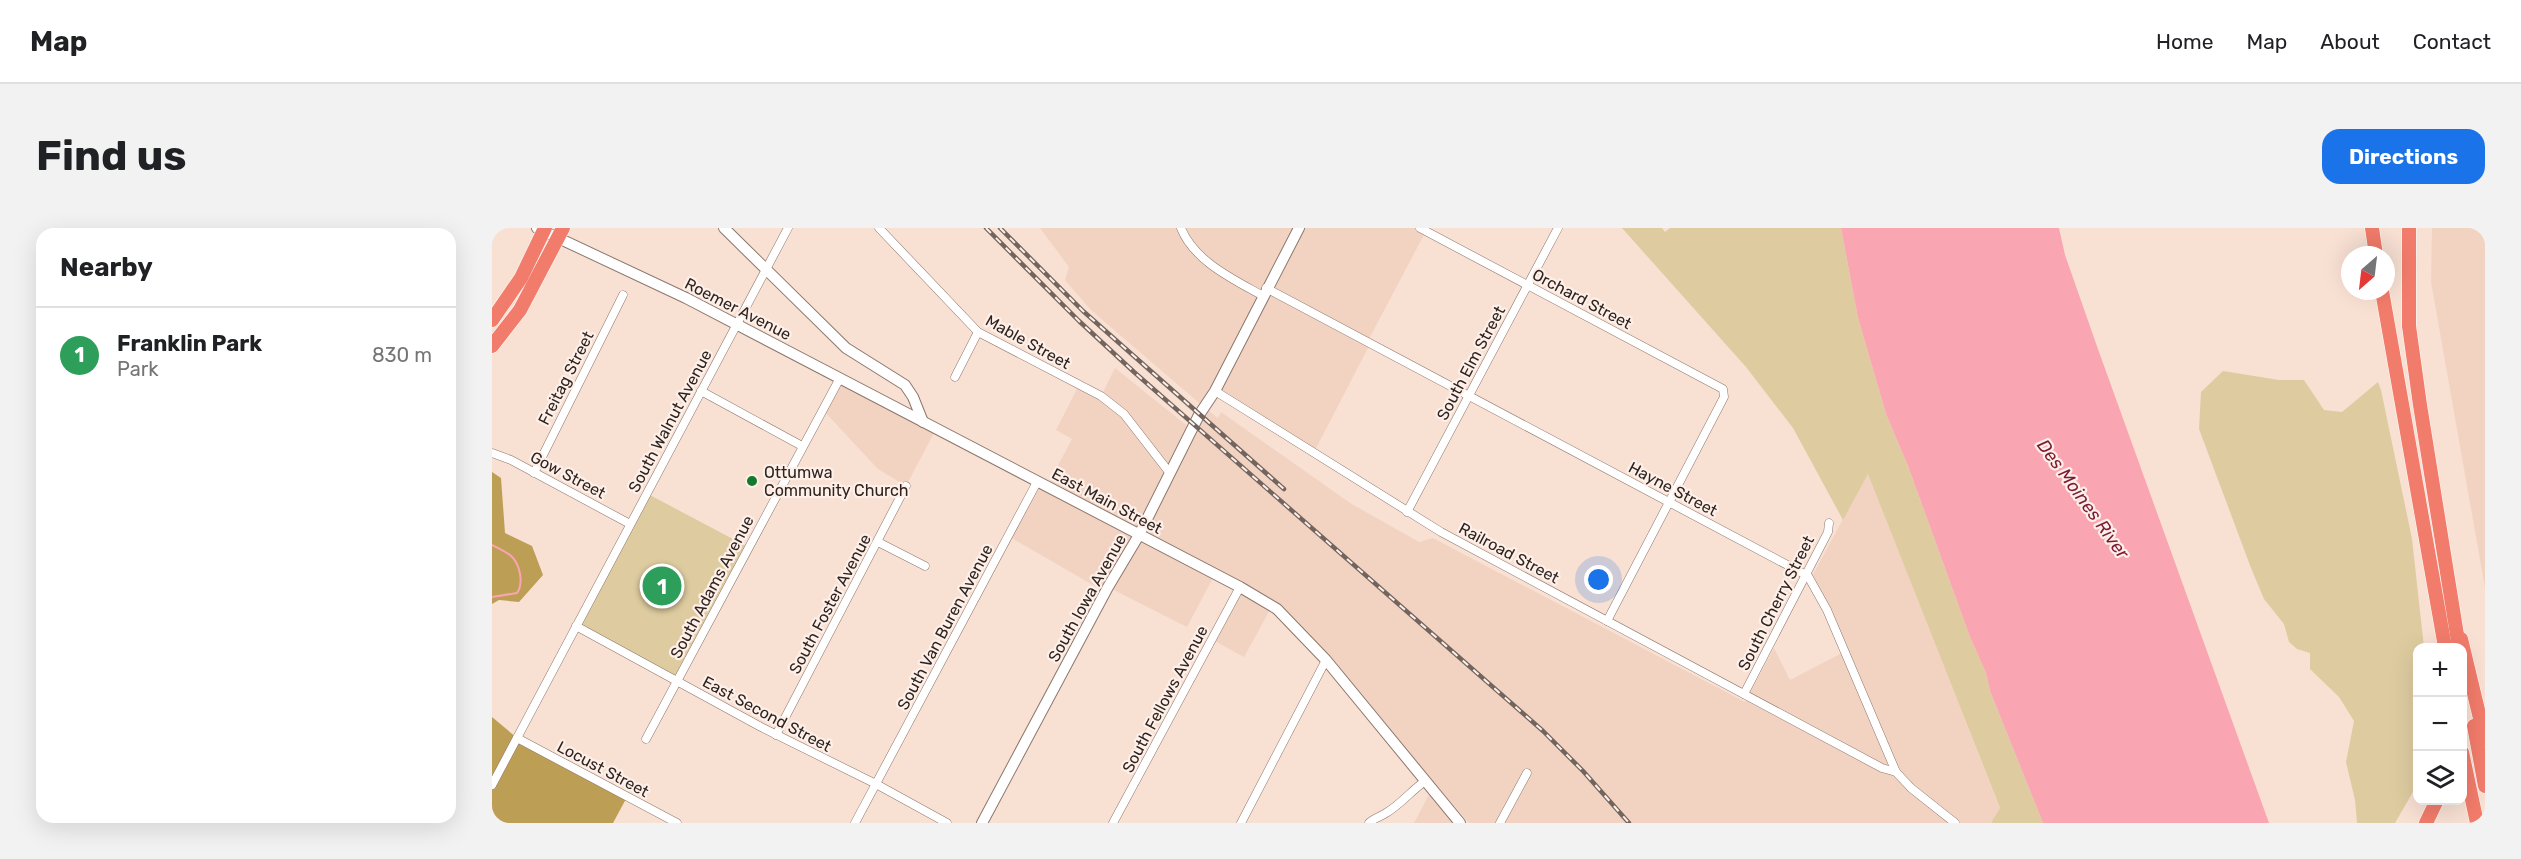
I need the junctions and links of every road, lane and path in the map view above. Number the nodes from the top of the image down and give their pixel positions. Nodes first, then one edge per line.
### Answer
1 (724, 228) edge
2 (788, 228) edge
3 (879, 228) edge
4 (1181, 228) edge
5 (1299, 228) edge
6 (1558, 228) edge
7 (2372, 228) edge
8 (542, 229) edge
9 (1425, 229) edge
10 (2409, 232) edge
11 (561, 233) edge
12 (2375, 246) edge
13 (766, 270) junction
14 (1528, 285) junction
15 (1265, 292) junction
16 (623, 295) dead end
17 (2384, 300) edge
18 (492, 320) edge
19 (736, 324) junction
20 (978, 332) junction
21 (492, 346) edge
22 (955, 377) dead end
23 (840, 378) junction
24 (701, 391) junction
25 (1215, 391) junction
26 (1468, 397) junction
27 (923, 422) junction
28 (802, 446) junction
29 (492, 453) edge
30 (1169, 472) junction
31 (534, 473) junction
32 (1037, 482) junction
33 (906, 486) dead end
34 (1669, 502) junction
35 (1407, 512) junction
36 (1829, 523) dead end
37 (630, 524) junction
38 (1139, 535) junction
39 (878, 542) junction
40 (925, 566) dead end
41 (1806, 575) junction
42 (1240, 587) junction
43 (2450, 594) junction
44 (1607, 621) junction
45 (576, 626) junction
46 (2444, 643) edge
47 (2458, 643) edge
48 (1326, 660) junction
49 (676, 681) junction
50 (2467, 689) edge
51 (1744, 694) junction
52 (776, 735) junction
53 (517, 738) junction
54 (646, 739) dead end
55 (2485, 739) edge
56 (1896, 772) junction
57 (1527, 773) dead end
58 (2467, 774) edge
59 (1425, 781) junction
60 (876, 784) junction
61 (492, 785) edge
62 (2485, 786) edge
63 (2435, 805) edge
64 (677, 823) edge
65 (855, 823) edge
66 (947, 823) edge
67 (982, 823) edge
68 (1113, 823) edge
69 (1241, 823) edge
70 (1370, 823) edge
71 (1460, 823) edge
72 (1500, 823) edge
73 (1955, 823) edge
74 (2426, 823) edge
75 (2476, 823) edge

1 - 13 main road
2 - 13 street, South Walnut Avenue
3 - 20 street, Mable Street
4 - 15 street, Hayne Street
5 - 15 main road, South Iowa Avenue
6 - 14 street, South Elm Street
7 - 12 highway
8 - 11 main road, Roemer Avenue
8 - 18 highway
9 - 14 street, Orchard Street
10 - 43 highway
11 - 19 main road, Roemer Avenue
11 - 21 highway
13 - 19 street, South Walnut Avenue
13 - 27 main road
14 - 26 street, South Elm Street
14 - 34 street, Orchard Street
15 - 25 main road, South Iowa Avenue
15 - 26 street, Hayne Street
16 - 31 street, Freitag Street
17 - 46 highway
19 - 23 main road, Roemer Avenue
19 - 24 street, South Walnut Avenue
20 - 22 street
20 - 30 street, Mable Street
23 - 27 main road, Roemer Avenue
23 - 28 street, South Adams Avenue
24 - 28 street
24 - 37 street, South Walnut Avenue
25 - 30 main road, South Iowa Avenue
25 - 35 street, Railroad Street
26 - 34 street, Hayne Street
26 - 35 street, South Elm Street
27 - 32 main road, East Main Street
28 - 49 street, South Adams Avenue
29 - 31 street, Gow Street
30 - 38 main road, South Iowa Avenue
31 - 37 street, Gow Street
32 - 38 main road, East Main Street
32 - 60 street, South Van Buren Avenue
33 - 39 street, South Foster Avenue
34 - 41 street, Hayne Street
34 - 44 street
35 - 44 street, Railroad Street
36 - 41 street, South Cherry Street
37 - 45 street, South Walnut Avenue
38 - 42 main road, East Main Street
38 - 67 main road, South Iowa Avenue
39 - 40 street
39 - 52 street, South Foster Avenue
41 - 51 street, South Cherry Street
41 - 56 street
42 - 48 main road, East Main Street
42 - 68 street, South Fellows Avenue
43 - 47 highway
43 - 55 highway
44 - 51 street, Railroad Street
45 - 49 street, East Second Street
45 - 53 street, South Walnut Avenue
48 - 59 main road, East Main Street
48 - 69 street
49 - 52 street, East Second Street
49 - 54 street, South Adams Avenue
50 - 62 highway
51 - 56 street, Railroad Street
52 - 60 street, East Second Street
53 - 61 street, South Walnut Avenue
53 - 64 street, Locust Street
56 - 73 street
57 - 72 street
58 - 75 highway
59 - 70 street
59 - 71 main road, East Main Street
60 - 65 street, South Van Buren Avenue
60 - 66 street, East Second Street
63 - 74 highway

